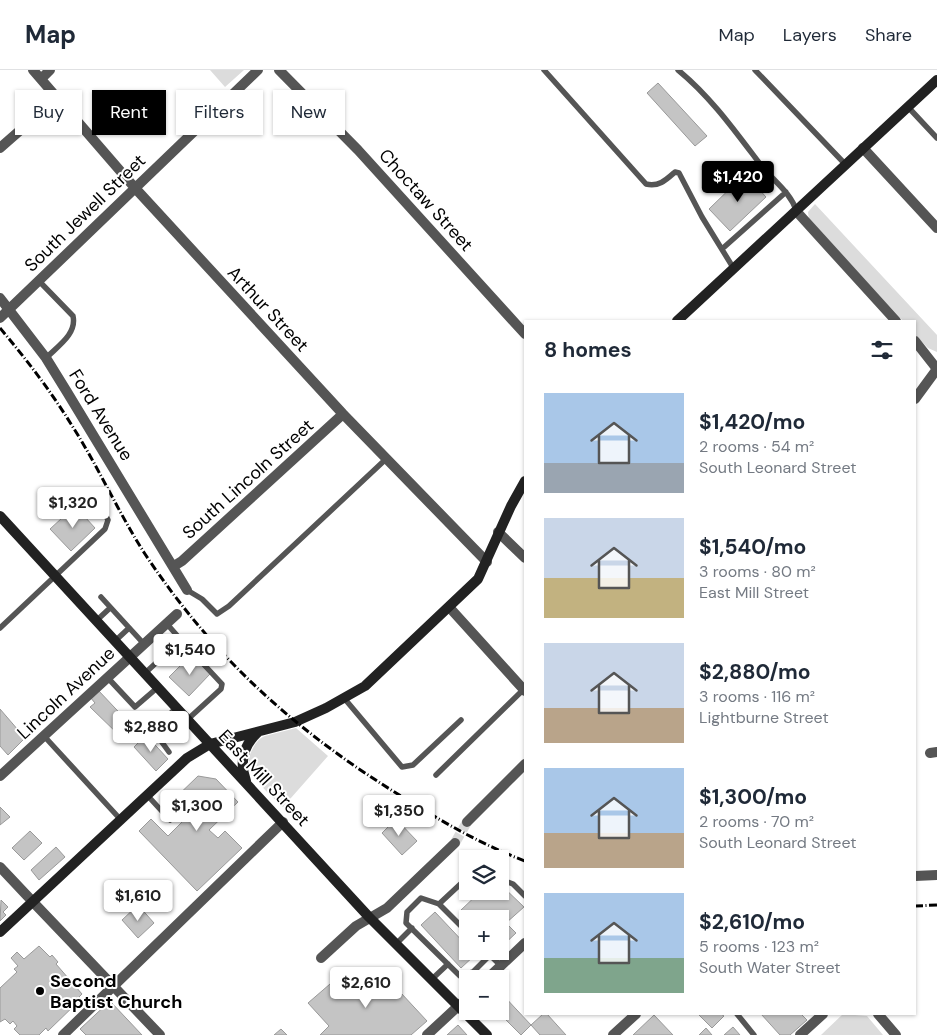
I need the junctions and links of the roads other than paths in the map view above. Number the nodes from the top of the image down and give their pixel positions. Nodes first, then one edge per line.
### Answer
1 (33, 70) edge
2 (50, 70) edge
3 (258, 70) edge
4 (279, 70) edge
5 (544, 70) edge
6 (678, 70) edge
7 (755, 70) edge
8 (41, 79) junction
9 (937, 80) edge
10 (51, 90) edge
11 (908, 107) junction
12 (82, 126) edge
13 (15, 135) edge
14 (937, 138) edge
15 (0, 148) edge
16 (863, 148) junction
17 (846, 165) junction
18 (135, 188) junction
19 (786, 192) junction
20 (796, 212) junction
21 (937, 228) edge
22 (722, 249) junction
23 (734, 269) junction
24 (39, 281) junction
25 (0, 298) edge
26 (8, 310) junction
27 (0, 318) edge
28 (678, 320) edge
29 (895, 320) edge
30 (524, 333) edge
31 (916, 342) edge
32 (46, 358) junction
33 (937, 369) edge
34 (916, 398) edge
35 (343, 414) junction
36 (386, 459) junction
37 (524, 483) edge
38 (93, 503) dead end
39 (0, 516) edge
40 (498, 532) junction
41 (524, 557) edge
42 (486, 562) junction
43 (174, 566) junction
44 (54, 576) junction
45 (188, 590) joint
46 (101, 597) dead end
47 (449, 607) junction
48 (110, 608) junction
49 (176, 614) dead end
50 (96, 621) junction
51 (166, 624) junction
52 (0, 628) edge
53 (129, 628) junction
54 (182, 640) junction
55 (114, 642) junction
56 (144, 644) junction
57 (128, 657) junction
58 (144, 674) junction
59 (107, 677) junction
60 (157, 688) junction
61 (524, 690) edge
62 (344, 698) junction
63 (176, 708) junction
64 (187, 720) junction
65 (461, 720) dead end
66 (258, 732) junction
67 (44, 736) junction
68 (210, 744) junction
69 (169, 752) dead end
70 (524, 765) edge
71 (436, 775) dead end
72 (0, 776) edge
73 (248, 784) junction
74 (147, 795) junction
75 (121, 820) junction
76 (170, 820) dead end
77 (283, 822) junction
78 (467, 822) tunnel mouth
79 (455, 843) tunnel mouth
80 (0, 867) edge
81 (937, 875) edge
82 (916, 876) edge
83 (509, 883) edge
84 (459, 885) edge
85 (524, 895) edge
86 (33, 902) junction
87 (439, 904) junction
88 (369, 917) junction
89 (459, 924) edge
90 (412, 928) junction
91 (0, 932) edge
92 (396, 944) junction
93 (524, 944) edge
94 (321, 958) dead end
95 (482, 960) edge
96 (495, 960) edge
97 (448, 964) junction
98 (501, 966) junction
99 (497, 970) edge
100 (431, 980) junction
101 (113, 986) junction
102 (458, 1006) junction
103 (635, 1015) edge
104 (738, 1015) edge
105 (822, 1015) edge
106 (879, 1015) edge
107 (63, 1035) edge
108 (160, 1035) edge
109 (427, 1035) edge
110 (488, 1035) edge
111 (613, 1035) edge
112 (754, 1035) edge
113 (800, 1035) edge
114 (896, 1035) edge

1 - 8 street, Arthur Street
2 - 8 street
3 - 18 street, South Jewell Street
4 - 30 street, Choctaw Street
5 - 22 lane
6 - 19 lane
7 - 17 lane
8 - 10 street, Arthur Street
9 - 11 main road
11 - 14 lane
11 - 16 main road
12 - 18 street, Arthur Street
13 - 15 street
16 - 17 main road
16 - 21 street
17 - 20 main road
18 - 24 street, South Jewell Street
18 - 35 street, Arthur Street
19 - 20 lane
19 - 22 lane
20 - 23 main road
20 - 29 street
22 - 23 lane
23 - 28 main road
24 - 26 street, South Jewell Street
24 - 32 lane
25 - 26 street, Ford Avenue
26 - 27 street, South Jewell Street
26 - 32 street, Ford Avenue
31 - 33 street
32 - 43 street, Ford Avenue
33 - 34 street
35 - 36 street, Arthur Street
35 - 43 street, South Lincoln Street
36 - 42 street, Arthur Street
36 - 45 lane
37 - 40 main road
38 - 44 lane
39 - 44 main road, East Mill Street
40 - 41 street
40 - 42 main road
42 - 47 main road
43 - 45 street, Ford Avenue
44 - 50 main road, East Mill Street
44 - 52 lane
46 - 48 lane
47 - 61 street
47 - 62 main road
48 - 50 lane
48 - 53 lane
49 - 51 street, Lincoln Avenue
50 - 55 main road, East Mill Street
51 - 54 lane
51 - 56 street, Lincoln Avenue
53 - 55 lane
53 - 56 lane
54 - 58 lane
54 - 64 lane
55 - 57 main road, East Mill Street
56 - 57 street, Lincoln Avenue
57 - 58 main road, East Mill Street
57 - 59 street, Lincoln Avenue
58 - 60 main road, East Mill Street
59 - 60 lane
59 - 67 street, Lincoln Avenue
60 - 63 main road, East Mill Street
61 - 71 lane
62 - 65 lane
62 - 66 main road
63 - 64 main road, East Mill Street
63 - 69 lane
64 - 68 main road, East Mill Street
66 - 68 main road
66 - 73 main road
67 - 72 street, Lincoln Avenue
67 - 75 lane
68 - 73 main road, East Mill Street
68 - 74 main road
70 - 78 street
73 - 77 main road, East Mill Street
74 - 75 main road
74 - 76 lane
75 - 86 main road
77 - 88 main road, East Mill Street
77 - 101 street
79 - 88 street
80 - 86 street
81 - 82 street
83 - 85 lane
84 - 87 lane
86 - 91 main road
86 - 101 street
87 - 89 lane
87 - 90 lane
88 - 92 main road, East Mill Street
88 - 94 street
90 - 92 lane
90 - 97 lane
92 - 100 main road, East Mill Street
93 - 98 street
95 - 97 lane
96 - 98 lane
97 - 100 lane
98 - 99 street
100 - 102 main road, East Mill Street
101 - 107 street
101 - 108 street
102 - 109 street
102 - 110 main road, East Mill Street
103 - 111 street
104 - 112 lane
105 - 113 street
106 - 114 street

